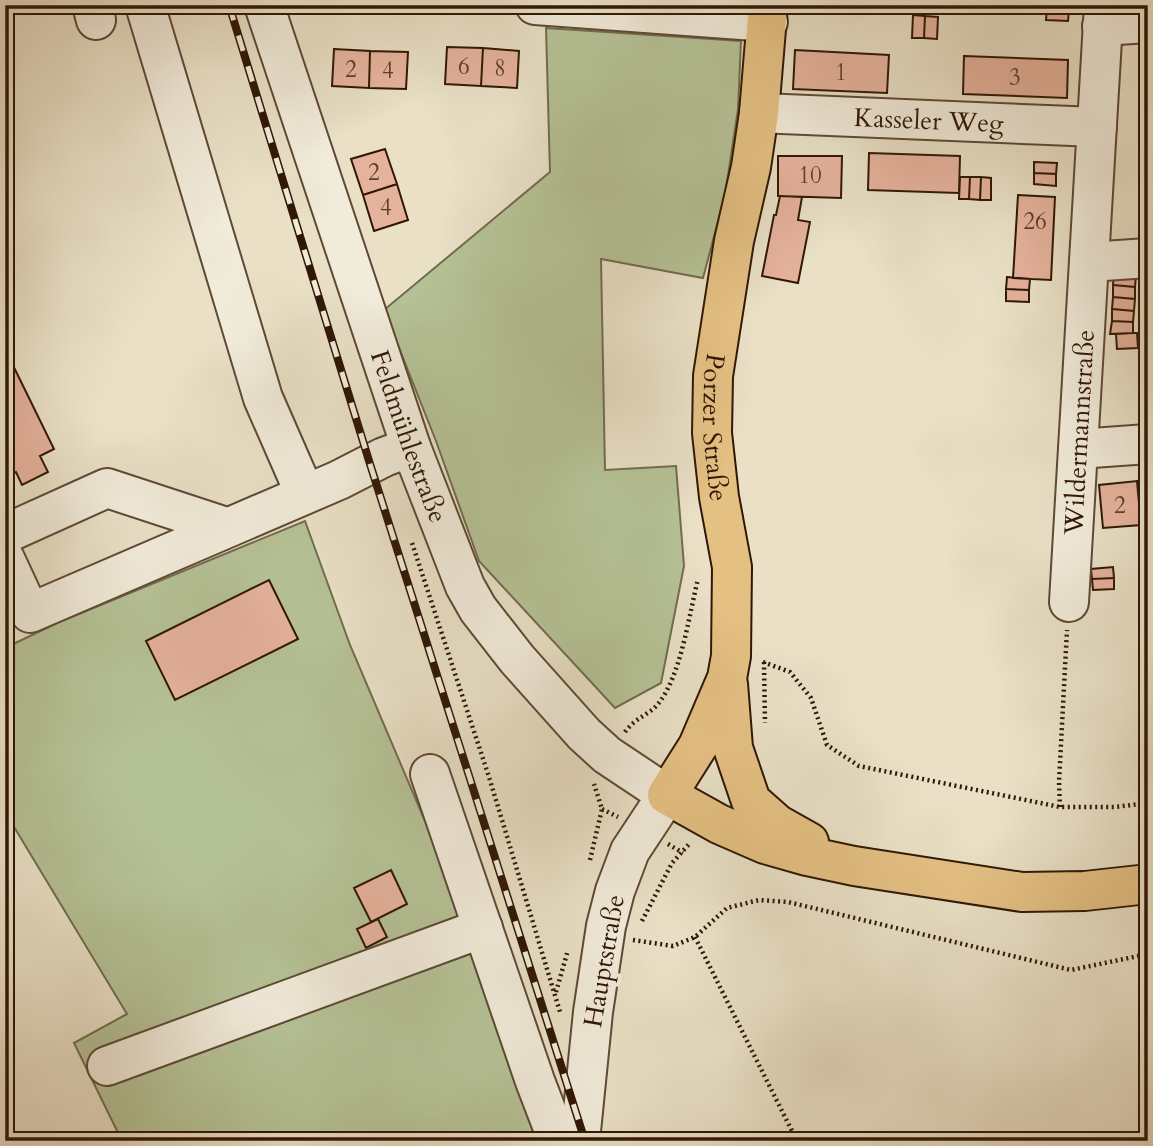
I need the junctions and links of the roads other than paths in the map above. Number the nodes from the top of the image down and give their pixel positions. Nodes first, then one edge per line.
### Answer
1 (145, 5) edge
2 (264, 5) edge
3 (535, 5) edge
4 (768, 13) edge
5 (1103, 16) edge
6 (1148, 23) edge
7 (759, 113) junction
8 (1097, 127) junction
9 (1148, 258) edge
10 (1089, 262) junction
11 (1148, 444) edge
12 (411, 447) junction
13 (1078, 449) junction
14 (305, 494) junction
15 (226, 527) junction
16 (5, 534) edge
17 (5, 559) edge
18 (1069, 602) road end
19 (18, 619) edge
20 (740, 665) junction
21 (430, 774) dead end
22 (667, 795) junction
23 (854, 866) junction
24 (1148, 884) edge
25 (483, 928) junction
26 (107, 1066) dead end
27 (558, 1141) edge
28 (580, 1141) edge

1 - 14 street
2 - 12 street, Feldmühlestraße
3 - 4 street
4 - 7 main road, Porzer Straße
5 - 6 street
5 - 8 street, Wildermannstraße
7 - 8 street, Kasseler Weg
7 - 20 main road, Porzer Straße
8 - 10 street, Wildermannstraße
9 - 10 street
10 - 13 street, Wildermannstraße
11 - 13 street
12 - 14 street
12 - 22 street, Feldmühlestraße
13 - 18 street, Wildermannstraße
14 - 15 street
15 - 16 street
15 - 19 street
17 - 19 street
20 - 22 main road, Porzer Straße
20 - 23 main road
21 - 25 street
22 - 23 main road
22 - 28 street, Hauptstraße
23 - 24 main road
25 - 26 street
25 - 27 street

